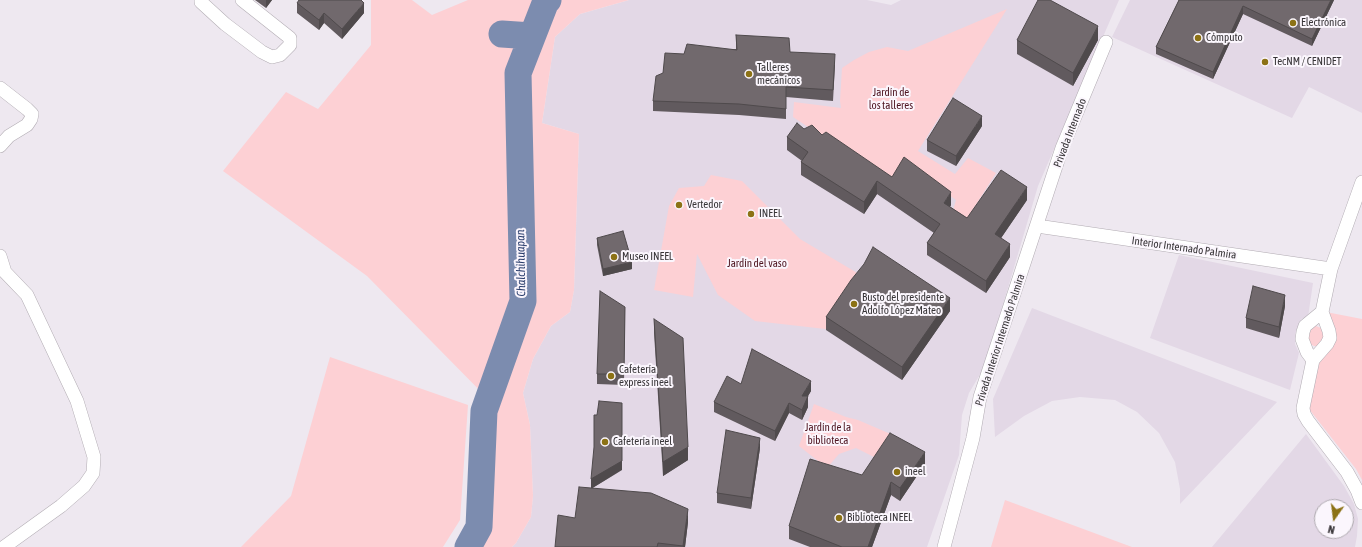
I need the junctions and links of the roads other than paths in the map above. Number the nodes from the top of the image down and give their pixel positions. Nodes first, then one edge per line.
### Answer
1 (201, 0) edge
2 (242, 0) edge
3 (1106, 42) dead end
4 (0, 88) edge
5 (0, 146) edge
6 (1362, 182) edge
7 (1037, 226) junction
8 (0, 256) edge
9 (1331, 269) junction
10 (1322, 312) junction
11 (1313, 360) junction
12 (1362, 503) edge
13 (4, 547) edge
14 (944, 547) edge

1 - 2 street
3 - 7 street, Privada Internado
4 - 5 street
6 - 9 street
7 - 9 street, Interior Internado Palmira
7 - 14 street, Privada Interior Internado Palmira
8 - 13 street
9 - 10 street
10 - 11 street
10 - 11 street
11 - 12 street

